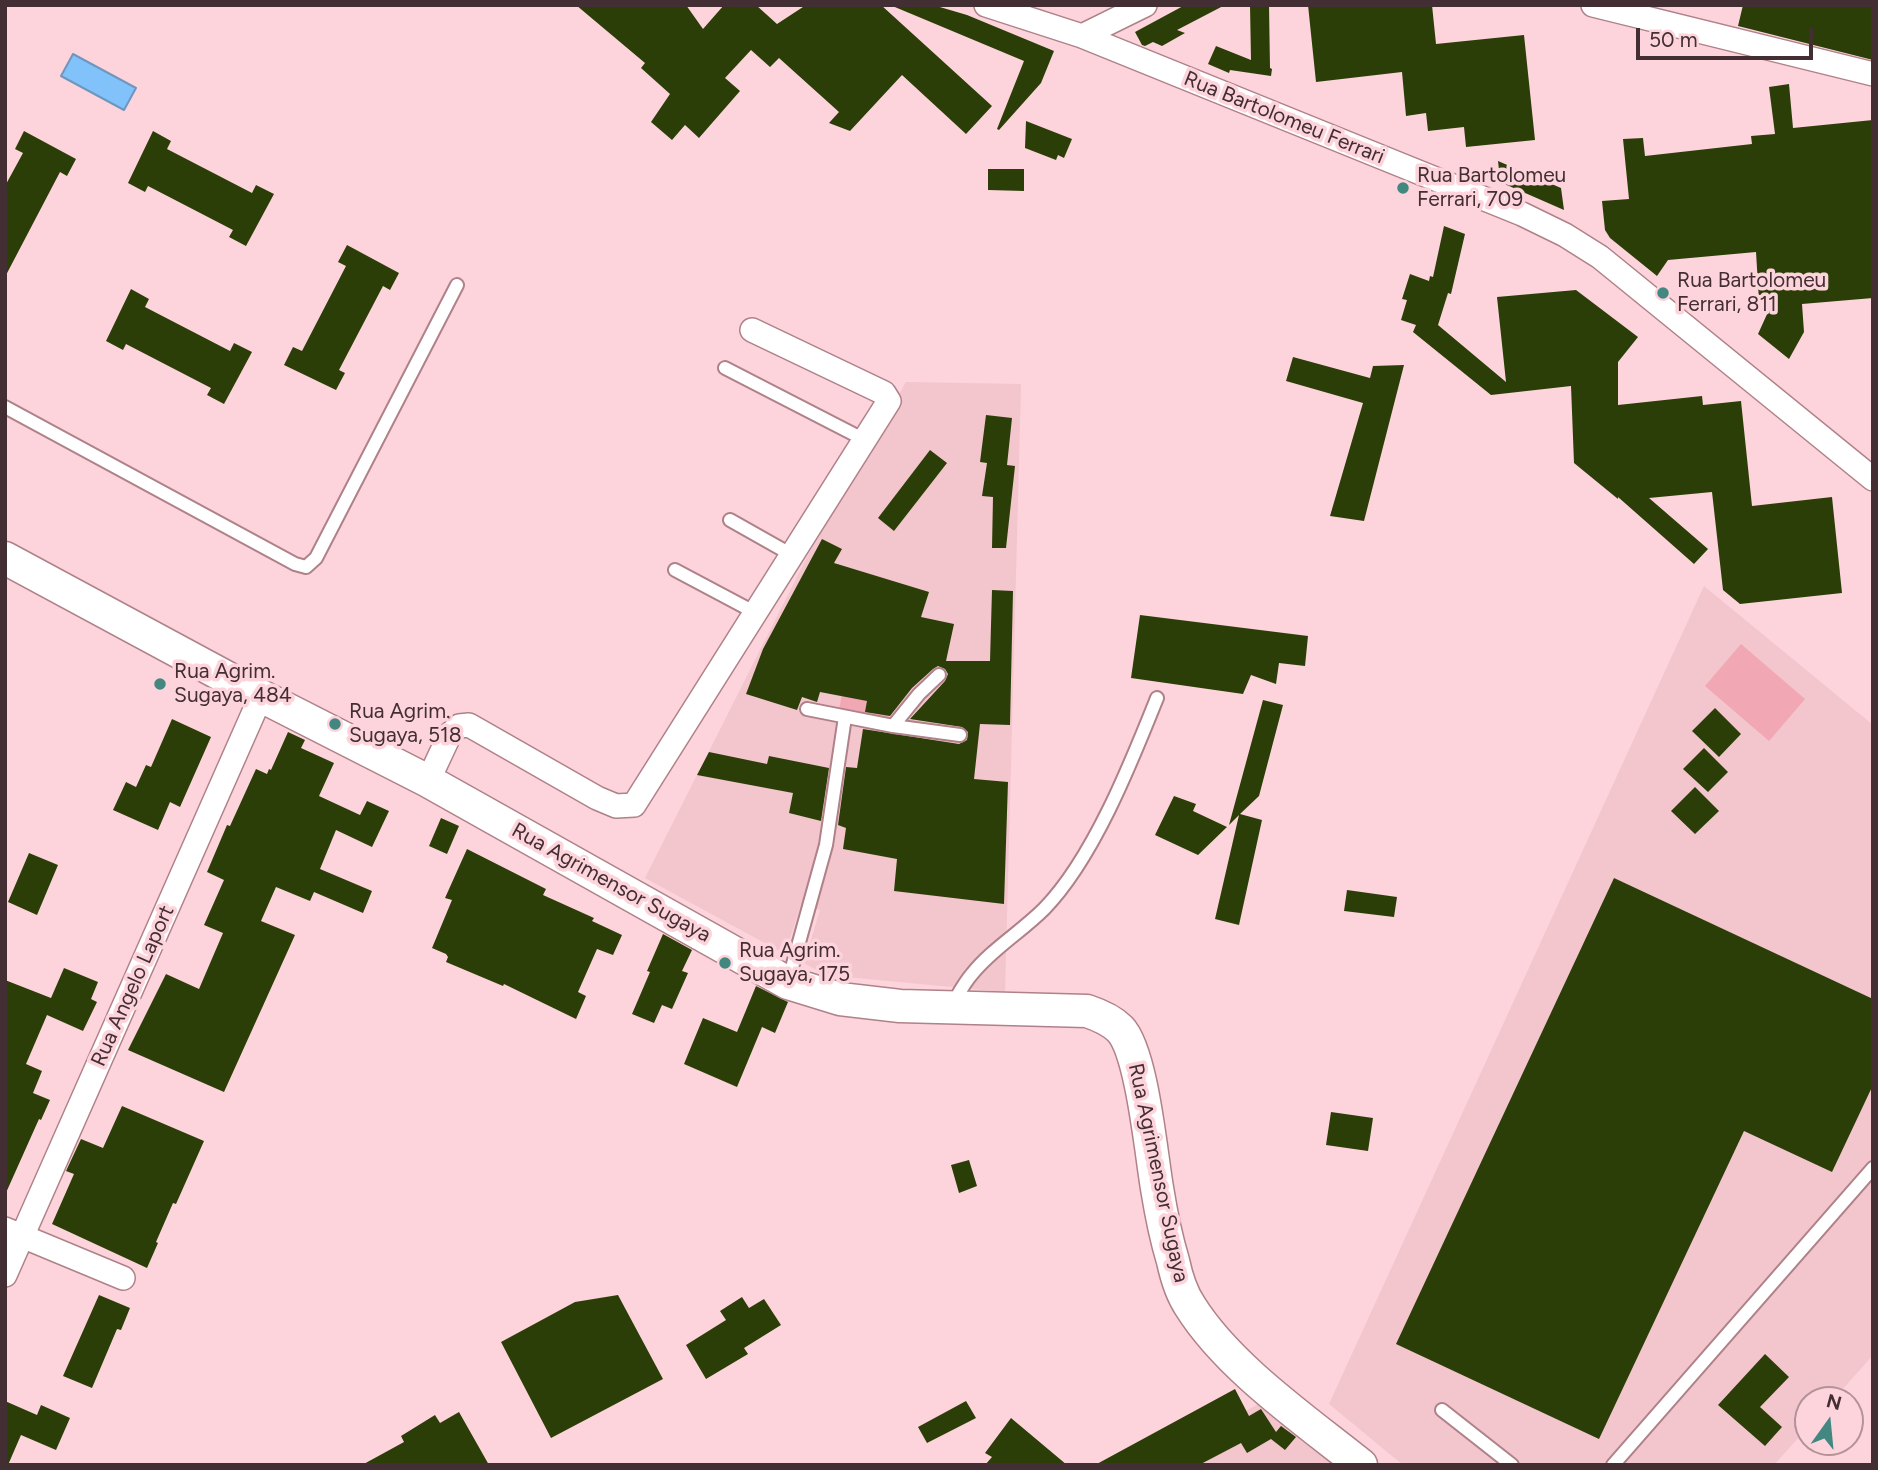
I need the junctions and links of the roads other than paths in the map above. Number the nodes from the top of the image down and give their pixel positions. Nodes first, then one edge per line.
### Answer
1 (986, 5) edge
2 (1145, 5) edge
3 (1593, 5) edge
4 (1082, 36) junction
5 (1873, 74) edge
6 (457, 285) dead end
7 (752, 330) dead end
8 (725, 368) dead end
9 (5, 407) edge
10 (865, 440) junction
11 (1873, 479) edge
12 (730, 520) dead end
13 (792, 555) junction
14 (5, 558) edge
15 (675, 570) dead end
16 (755, 613) junction
17 (939, 675) dead end
18 (261, 696) junction
19 (1157, 698) dead end
20 (807, 709) dead end
21 (845, 717) junction
22 (893, 726) junction
23 (960, 735) dead end
24 (428, 781) junction
25 (788, 983) junction
26 (949, 1008) junction
27 (1873, 1168) edge
28 (14, 1232) edge
29 (5, 1275) edge
30 (123, 1278) dead end
31 (1442, 1410) dead end
32 (1361, 1465) edge
33 (1512, 1465) edge
34 (1613, 1465) edge

1 - 4 street, Rua Bartolomeu Ferrari
2 - 4 street
3 - 5 street
4 - 11 street, Rua Bartolomeu Ferrari
6 - 9 lane
7 - 10 street
8 - 10 lane
10 - 13 street
12 - 13 lane
13 - 16 street
14 - 18 main road, Rua Agrimensor Sugaya
15 - 16 lane
16 - 24 street
17 - 22 lane
18 - 24 main road, Rua Agrimensor Sugaya
18 - 28 street, Rua Angelo Laport
19 - 26 lane
20 - 21 lane
21 - 22 lane
21 - 25 lane
22 - 23 lane
24 - 25 main road, Rua Agrimensor Sugaya
25 - 26 main road, Rua Agrimensor Sugaya
26 - 32 main road, Rua Agrimensor Sugaya
27 - 34 lane
28 - 29 street, Rua Angelo Laport
28 - 30 street
31 - 33 lane

